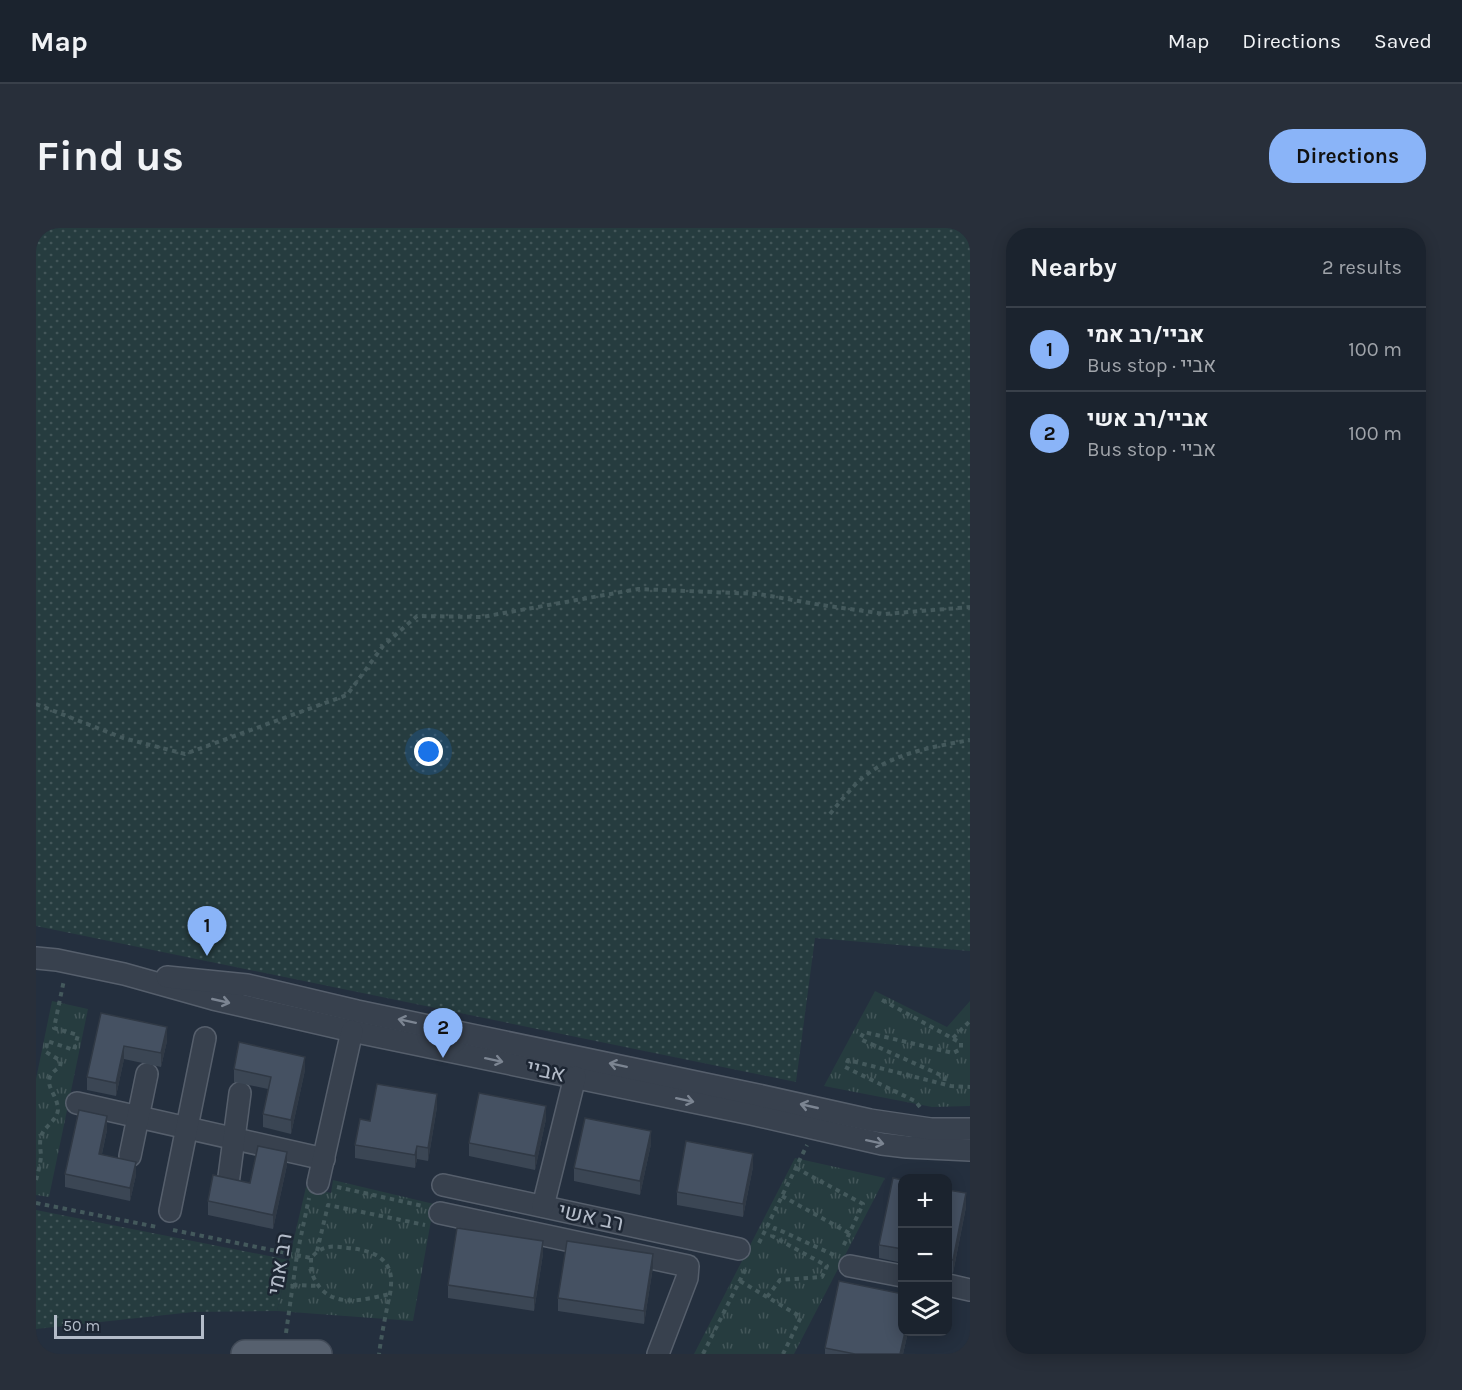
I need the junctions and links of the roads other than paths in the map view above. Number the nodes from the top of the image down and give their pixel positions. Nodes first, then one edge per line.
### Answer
1 (36, 952) edge
2 (36, 958) edge
3 (62, 961) junction
4 (124, 974) junction
5 (352, 1031) junction
6 (205, 1038) dead end
7 (147, 1074) dead end
8 (575, 1077) junction
9 (240, 1093) dead end
10 (77, 1103) dead end
11 (138, 1117) junction
12 (187, 1128) junction
13 (970, 1129) edge
14 (234, 1139) junction
15 (970, 1150) edge
16 (130, 1156) dead end
17 (324, 1159) junction
18 (318, 1183) road end
19 (228, 1184) edge
20 (443, 1185) dead end
21 (543, 1206) junction
22 (170, 1211) dead end
23 (432, 1212) road end
24 (739, 1249) dead end
25 (850, 1266) dead end
26 (898, 1275) edge
27 (952, 1287) edge
28 (970, 1290) edge
29 (283, 1353) edge
30 (246, 1354) edge
31 (318, 1354) edge
32 (658, 1354) edge

1 - 3 street, אביי
2 - 3 street, אביי
3 - 4 street, אביי
4 -> 5 street, אביי
13 -> 4 street, אביי
5 -> 8 street, אביי
5 - 17 street
6 - 12 street
7 - 11 street
8 -> 15 street, אביי
8 - 21 street
9 - 14 street
10 - 11 street
11 - 12 street
11 - 16 street
12 - 14 street
12 - 22 street
14 - 17 street
14 - 19 street
17 - 18 street
20 - 21 street, רב אשי
21 - 24 street, רב אשי
23 - 32 street
25 - 26 street
27 - 28 street
29 - 30 main road
29 - 31 main road

